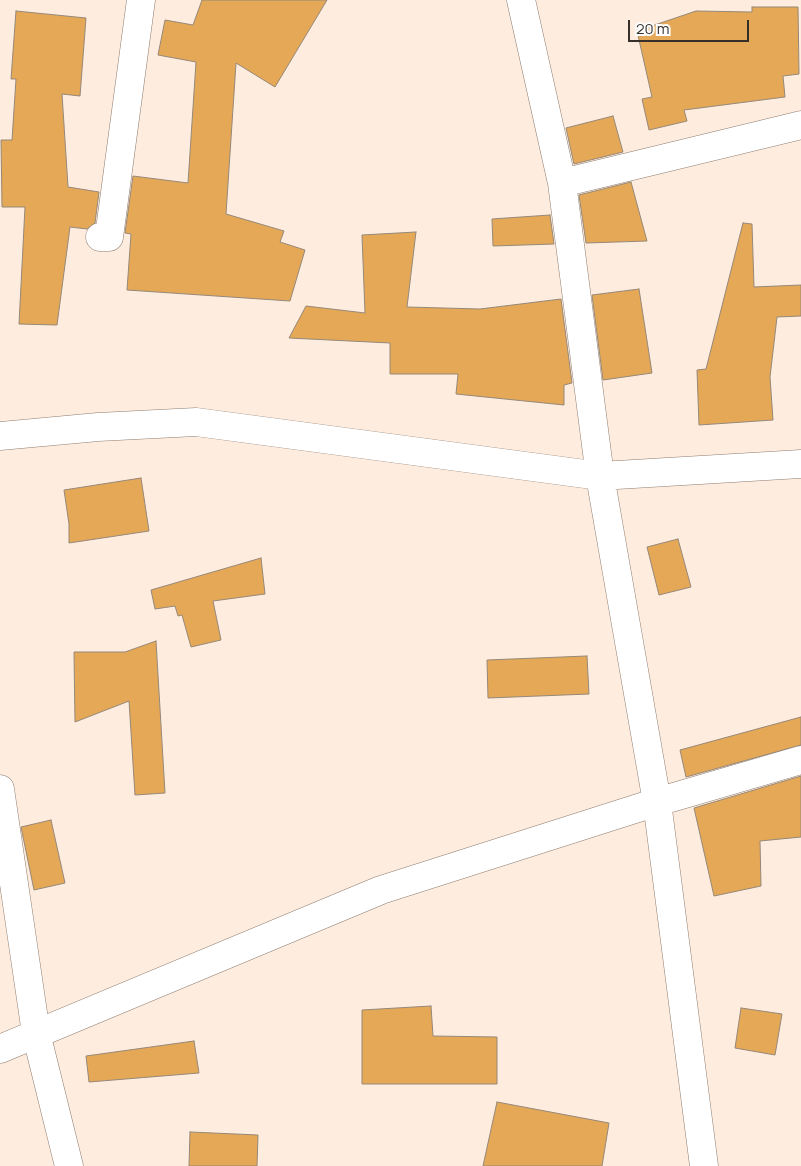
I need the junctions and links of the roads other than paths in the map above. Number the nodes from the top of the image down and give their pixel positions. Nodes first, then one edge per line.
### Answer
1 (141, 0) edge
2 (521, 0) edge
3 (801, 125) edge
4 (562, 183) junction
5 (100, 238) dead end
6 (0, 436) edge
7 (801, 464) edge
8 (600, 476) junction
9 (801, 760) edge
10 (0, 789) edge
11 (657, 802) junction
12 (36, 1033) junction
13 (0, 1049) edge
14 (69, 1166) edge
15 (704, 1166) edge

1 - 5 street
2 - 4 street
3 - 4 street
4 - 8 street
6 - 8 street
7 - 8 street
8 - 11 street
9 - 11 street
10 - 12 street
11 - 12 street
11 - 15 street
12 - 13 street
12 - 14 street

